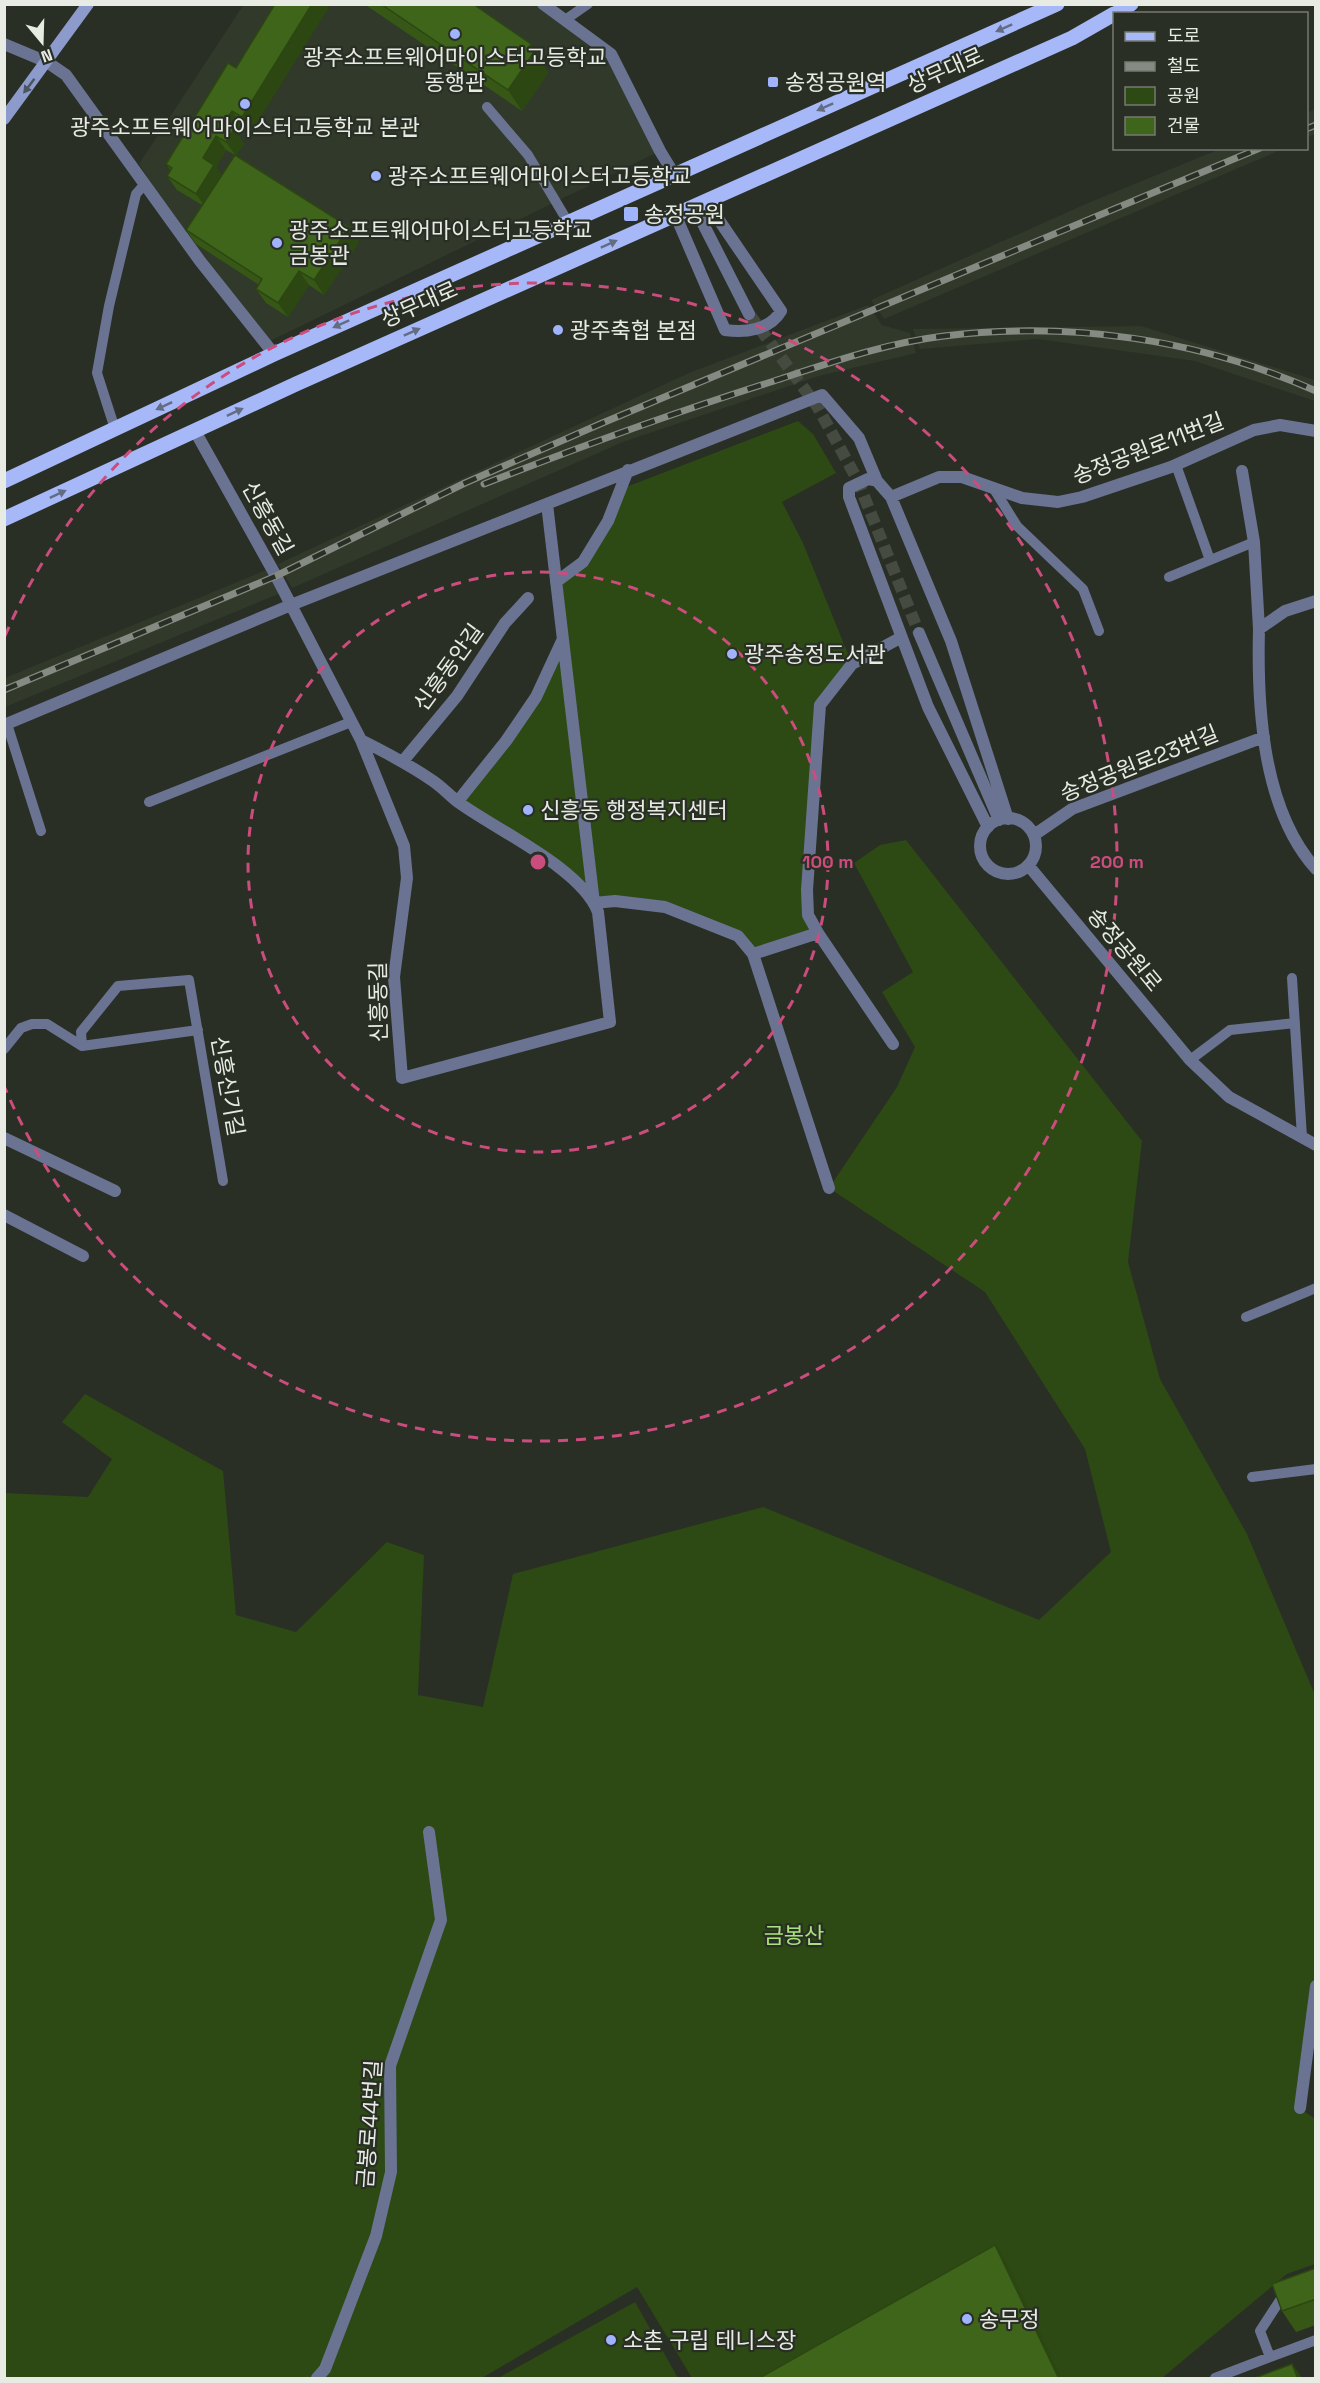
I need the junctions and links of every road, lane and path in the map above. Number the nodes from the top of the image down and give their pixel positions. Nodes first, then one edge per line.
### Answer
1 (88, 4) edge
2 (543, 4) edge
3 (588, 4) edge
4 (1057, 4) edge
5 (1131, 4) edge
6 (1118, 12) edge
7 (1113, 15) edge
8 (565, 20) junction
9 (4, 44) edge
10 (47, 62) junction
11 (487, 107) dead end
12 (4, 119) edge
13 (674, 174) junction
14 (144, 185) junction
15 (700, 203) junction
16 (675, 214) junction
17 (568, 222) junction
18 (750, 314) tunnel mouth
19 (274, 354) junction
20 (115, 429) junction
21 (195, 431) junction
22 (1316, 431) edge
23 (1176, 465) junction
24 (628, 470) junction
25 (1242, 471) dead end
26 (4, 481) edge
27 (877, 481) junction
28 (994, 489) junction
29 (891, 497) junction
30 (547, 504) junction
31 (4, 519) edge
32 (1254, 542) junction
33 (1210, 560) junction
34 (1169, 577) dead end
35 (556, 582) junction
36 (528, 598) dead end
37 (1316, 601) edge
38 (291, 605) junction
39 (1259, 628) junction
40 (1099, 631) dead end
41 (920, 633) tunnel mouth
42 (900, 638) junction
43 (563, 640) junction
44 (351, 722) junction
45 (6, 724) edge
46 (1264, 737) junction
47 (361, 740) junction
48 (403, 762) junction
49 (458, 801) junction
50 (149, 802) dead end
51 (1004, 819) junction
52 (988, 827) junction
53 (40, 831) dead end
54 (1034, 835) junction
55 (1028, 865) junction
56 (1316, 869) edge
57 (594, 903) junction
58 (818, 933) junction
59 (753, 954) junction
60 (1292, 978) dead end
61 (1295, 1023) junction
62 (198, 1030) junction
63 (893, 1044) dead end
64 (82, 1046) junction
65 (4, 1049) edge
66 (1190, 1060) junction
67 (1302, 1137) junction
68 (4, 1138) edge
69 (1316, 1145) edge
70 (223, 1180) dead end
71 (829, 1188) dead end
72 (116, 1191) dead end
73 (4, 1215) edge
74 (83, 1256) dead end
75 (1316, 1288) edge
76 (1246, 1317) dead end
77 (1316, 1469) edge
78 (1252, 1477) dead end
79 (429, 1832) dead end
80 (1316, 1986) edge
81 (1300, 2108) dead end
82 (1298, 2283) edge
83 (1316, 2340) edge
84 (1270, 2357) junction
85 (317, 2379) edge
86 (1215, 2379) edge

1 - 10 main road
2 - 8 street
3 - 8 lane
4 -> 13 main road, 상무대로
5 - 6 main road, 상무대로
7 - 15 main road, 상무대로
8 - 13 street
9 - 10 street
10 -> 12 main road
10 - 14 street
11 - 17 lane
13 - 17 main road, 상무대로
14 - 19 street
14 - 20 lane
15 - 16 main road, 상무대로
15 - 16 street
15 - 18 street
21 -> 16 main road, 상무대로
17 -> 19 main road, 상무대로
19 -> 20 main road, 상무대로
20 - 26 main road, 상무대로
31 -> 21 main road, 상무대로
21 - 38 street, 신흥동길
22 - 23 street, 송정공원로11번길
23 - 28 street, 송정공원로11번길
23 - 33 lane
24 - 27 street
24 - 30 street
24 - 35 street
25 - 32 street
27 - 29 street
27 - 42 street
28 - 29 street, 송정공원로11번길
28 - 40 lane
29 - 51 street
30 - 35 street
30 - 38 street
32 - 33 lane
32 - 39 street
33 - 34 lane
35 - 43 street
36 - 48 street, 신흥동안길
37 - 39 street
38 - 44 street, 신흥동길
38 - 45 street
39 - 46 street
41 - 51 street
42 - 52 street
42 - 58 street
43 - 49 street
43 - 57 street
44 - 47 street, 신흥동길
44 - 50 lane
45 - 53 lane
46 - 54 street, 송정공원로23번길
46 - 56 street
47 - 48 street
47 - 57 street, 신흥동길
48 - 49 street
49 - 57 street
51 - 52 street
51 - 54 street
52 - 55 street
54 - 55 street
55 - 66 street, 송정공원로
57 - 59 street
58 - 59 street
58 - 63 street
59 - 71 street
60 - 61 lane
61 - 66 lane
61 - 67 lane
62 - 64 lane, 신흥신기길
62 - 64 lane
62 - 70 lane, 신흥신기길
64 - 65 lane
66 - 67 street, 송정공원로
67 - 69 street, 송정공원로
68 - 72 street
73 - 74 street
75 - 76 lane
77 - 78 lane
79 - 85 street, 금봉로44번길
80 - 81 street
82 - 84 lane
83 - 84 lane
84 - 86 lane

